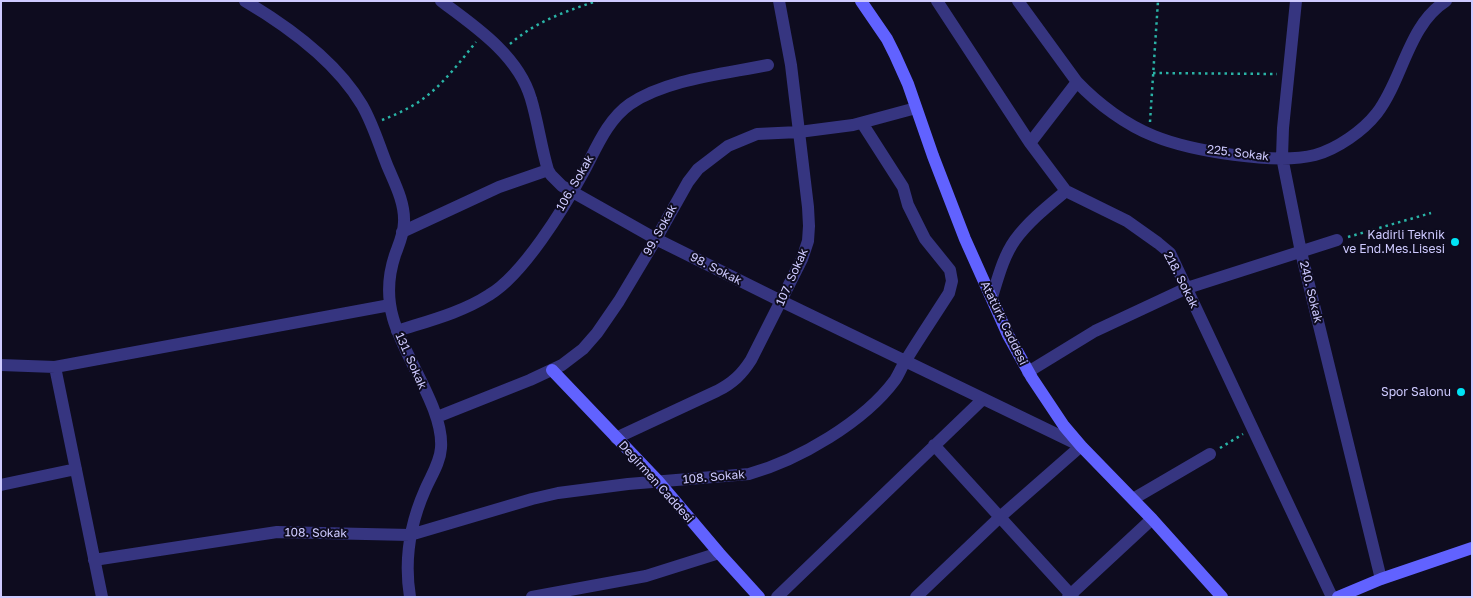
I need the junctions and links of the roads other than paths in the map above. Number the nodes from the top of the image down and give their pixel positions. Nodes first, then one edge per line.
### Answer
1 (244, 1) edge
2 (441, 1) edge
3 (779, 1) edge
4 (862, 1) edge
5 (937, 1) edge
6 (1018, 1) edge
7 (1296, 1) edge
8 (1444, 3) edge
9 (768, 65) dead end
10 (1077, 82) junction
11 (916, 108) junction
12 (862, 123) junction
13 (798, 132) junction
14 (1030, 143) junction
15 (1282, 157) junction
16 (548, 170) junction
17 (1066, 191) junction
18 (572, 193) junction
19 (402, 232) junction
20 (656, 239) junction
21 (1337, 240) road end
22 (1301, 252) junction
23 (1187, 288) junction
24 (992, 297) junction
25 (781, 301) junction
26 (390, 305) junction
27 (398, 331) junction
28 (905, 362) junction
29 (1, 366) edge
30 (55, 367) junction
31 (552, 370) junction
32 (1028, 372) junction
33 (983, 400) junction
34 (437, 417) junction
35 (616, 438) junction
36 (934, 445) junction
37 (1081, 446) junction
38 (1210, 454) road end
39 (76, 469) junction
40 (658, 481) junction
41 (1, 485) edge
42 (1133, 499) junction
43 (1000, 517) junction
44 (1152, 519) junction
45 (410, 535) junction
46 (1472, 548) edge
47 (719, 553) junction
48 (94, 560) junction
49 (1381, 579) junction
50 (1070, 596) edge
51 (102, 597) edge
52 (410, 597) edge
53 (532, 597) edge
54 (759, 597) edge
55 (777, 597) edge
56 (916, 597) edge
57 (1222, 597) edge
58 (1332, 597) edge
59 (1338, 597) edge

1 - 19 street, 131. Sokak
2 - 16 street, 98. Sokak
3 - 13 street, 107. Sokak
4 - 11 street, Atatürk Caddesi
5 - 14 street, 218. Sokak
6 - 10 street, 225. Sokak
7 - 15 street, 240. Sokak
8 - 15 street, 225. Sokak
9 - 18 street, 106. Sokak
10 - 14 street
10 - 15 street, 225. Sokak
11 - 12 street, 99. Sokak
11 - 24 street, Atatürk Caddesi
12 - 13 street, 99. Sokak
12 - 28 street, 108. Sokak
13 - 20 street, 99. Sokak
13 - 25 street, 107. Sokak
14 - 17 street, 218. Sokak
15 - 22 street, 240. Sokak
16 - 18 street, 98. Sokak
16 - 19 street
17 - 23 street, 218. Sokak
17 - 24 street
18 - 20 street, 98. Sokak
18 - 27 street, 106. Sokak
19 - 26 street, 131. Sokak
20 - 25 street, 98. Sokak
20 - 31 street, 99. Sokak
21 - 22 street
22 - 23 street
22 - 49 street, 240. Sokak
23 - 32 street
23 - 58 street, 218. Sokak
24 - 32 street, Atatürk Caddesi
25 - 28 street, 98. Sokak
25 - 35 street, 107. Sokak
26 - 27 street, 131. Sokak
26 - 30 street
27 - 34 street, 131. Sokak
28 - 33 street, 98. Sokak
28 - 40 street, 108. Sokak
29 - 30 street
30 - 39 street
31 - 34 street, 99. Sokak
31 - 35 street, Değirmen Caddesi
32 - 37 street, Atatürk Caddesi
33 - 36 street
33 - 37 street, 98. Sokak
34 - 45 street, 131. Sokak
35 - 40 street, Değirmen Caddesi
36 - 43 street
36 - 55 street
37 - 42 street, Atatürk Caddesi
37 - 43 street
38 - 42 street
39 - 41 street
39 - 48 street
40 - 45 street, 108. Sokak
40 - 47 street, Değirmen Caddesi
42 - 44 street, Atatürk Caddesi
43 - 50 street
43 - 56 street
44 - 50 street
44 - 57 street, Atatürk Caddesi
45 - 48 street, 108. Sokak
45 - 52 street, 131. Sokak
46 - 49 street
47 - 53 street
47 - 54 street, Değirmen Caddesi
48 - 51 street
49 - 59 street

